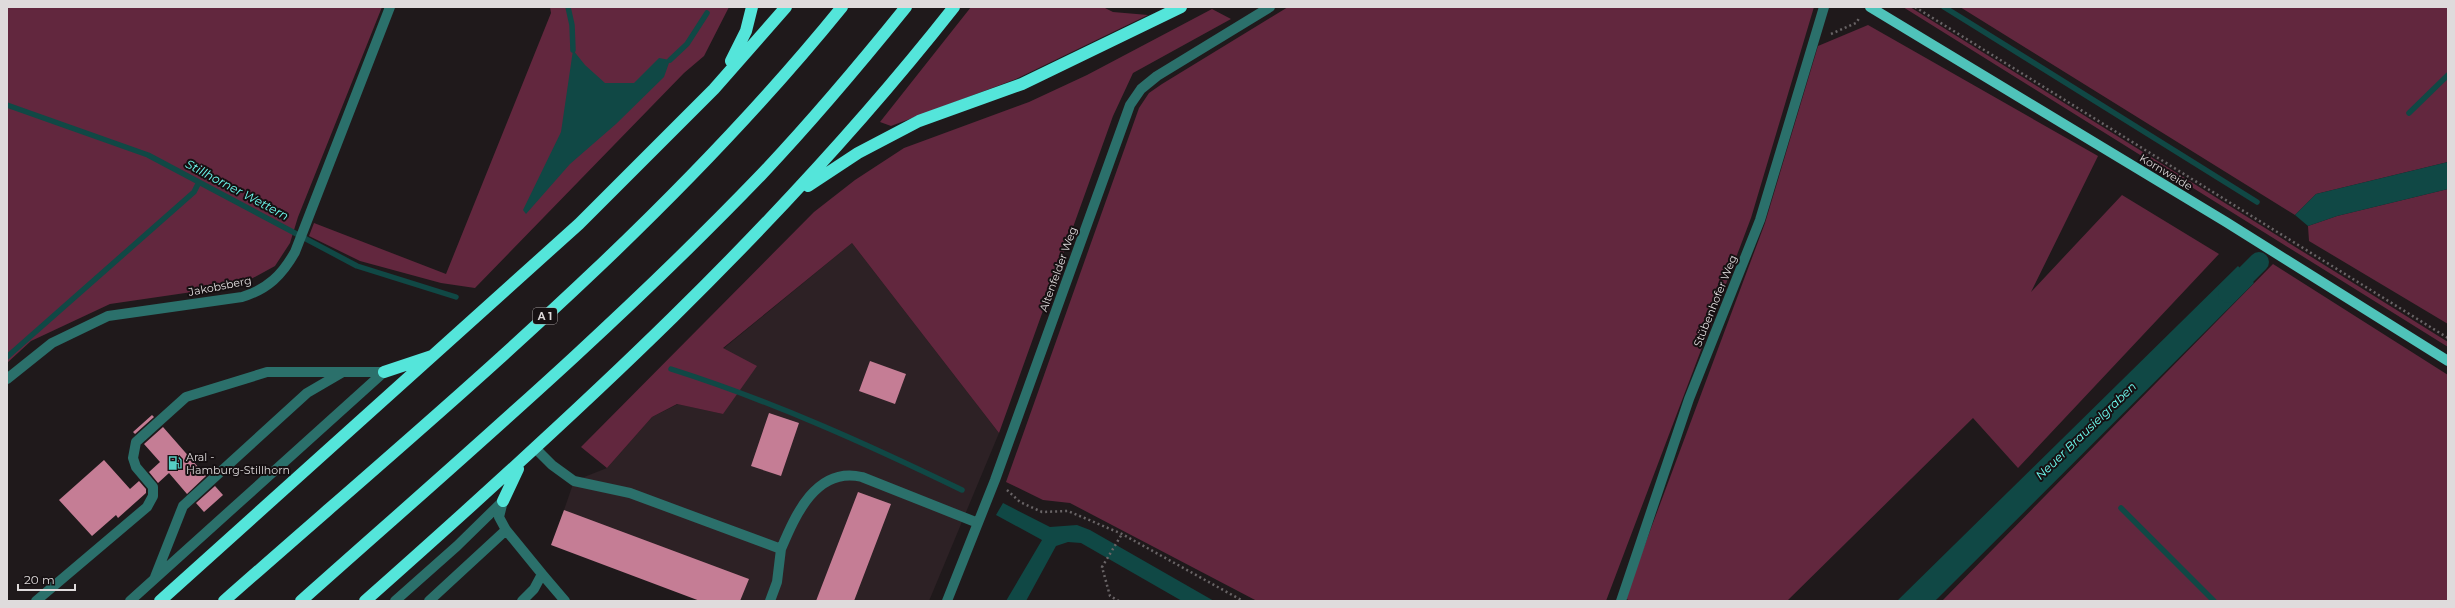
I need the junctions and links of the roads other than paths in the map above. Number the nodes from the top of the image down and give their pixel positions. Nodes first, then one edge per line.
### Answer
1 (390, 7) edge
2 (752, 7) edge
3 (786, 7) edge
4 (842, 7) edge
5 (906, 7) edge
6 (954, 7) edge
7 (1181, 7) edge
8 (1270, 7) edge
9 (1824, 7) edge
10 (1866, 10) edge
11 (714, 89) junction
12 (794, 195) junction
13 (437, 354) junction
14 (2448, 361) edge
15 (343, 372) junction
16 (384, 372) junction
17 (7, 379) edge
18 (536, 449) junction
19 (521, 463) junction
20 (503, 501) junction
21 (978, 523) junction
22 (506, 530) junction
23 (781, 549) junction
24 (542, 574) junction
25 (153, 580) junction
26 (36, 601) edge
27 (130, 601) edge
28 (160, 601) edge
29 (224, 601) edge
30 (300, 601) edge
31 (365, 601) edge
32 (395, 601) edge
33 (429, 601) edge
34 (522, 601) edge
35 (565, 601) edge
36 (770, 601) edge
37 (947, 601) edge
38 (1622, 601) edge

1 - 17 street, Jakobsberg
2 - 11 highway
3 - 11 highway
4 - 29 highway, A 1
5 - 30 highway
6 - 12 highway
7 - 12 highway
8 - 21 street, Altenfelder Weg
9 - 38 street, Stübenhofer Weg
10 - 14 main road, Kornweide
11 - 13 highway
12 - 18 highway
13 - 16 highway
13 - 28 highway
15 - 16 street
15 - 25 street
15 - 26 street
16 - 25 street
18 - 19 highway
18 - 23 street
19 - 20 highway
19 - 31 highway
20 - 22 street
20 - 32 street
21 - 23 street
21 - 37 street, Altenfelder Weg
22 - 24 street
22 - 33 street
23 - 36 street
24 - 34 street
24 - 35 street
25 - 27 street

